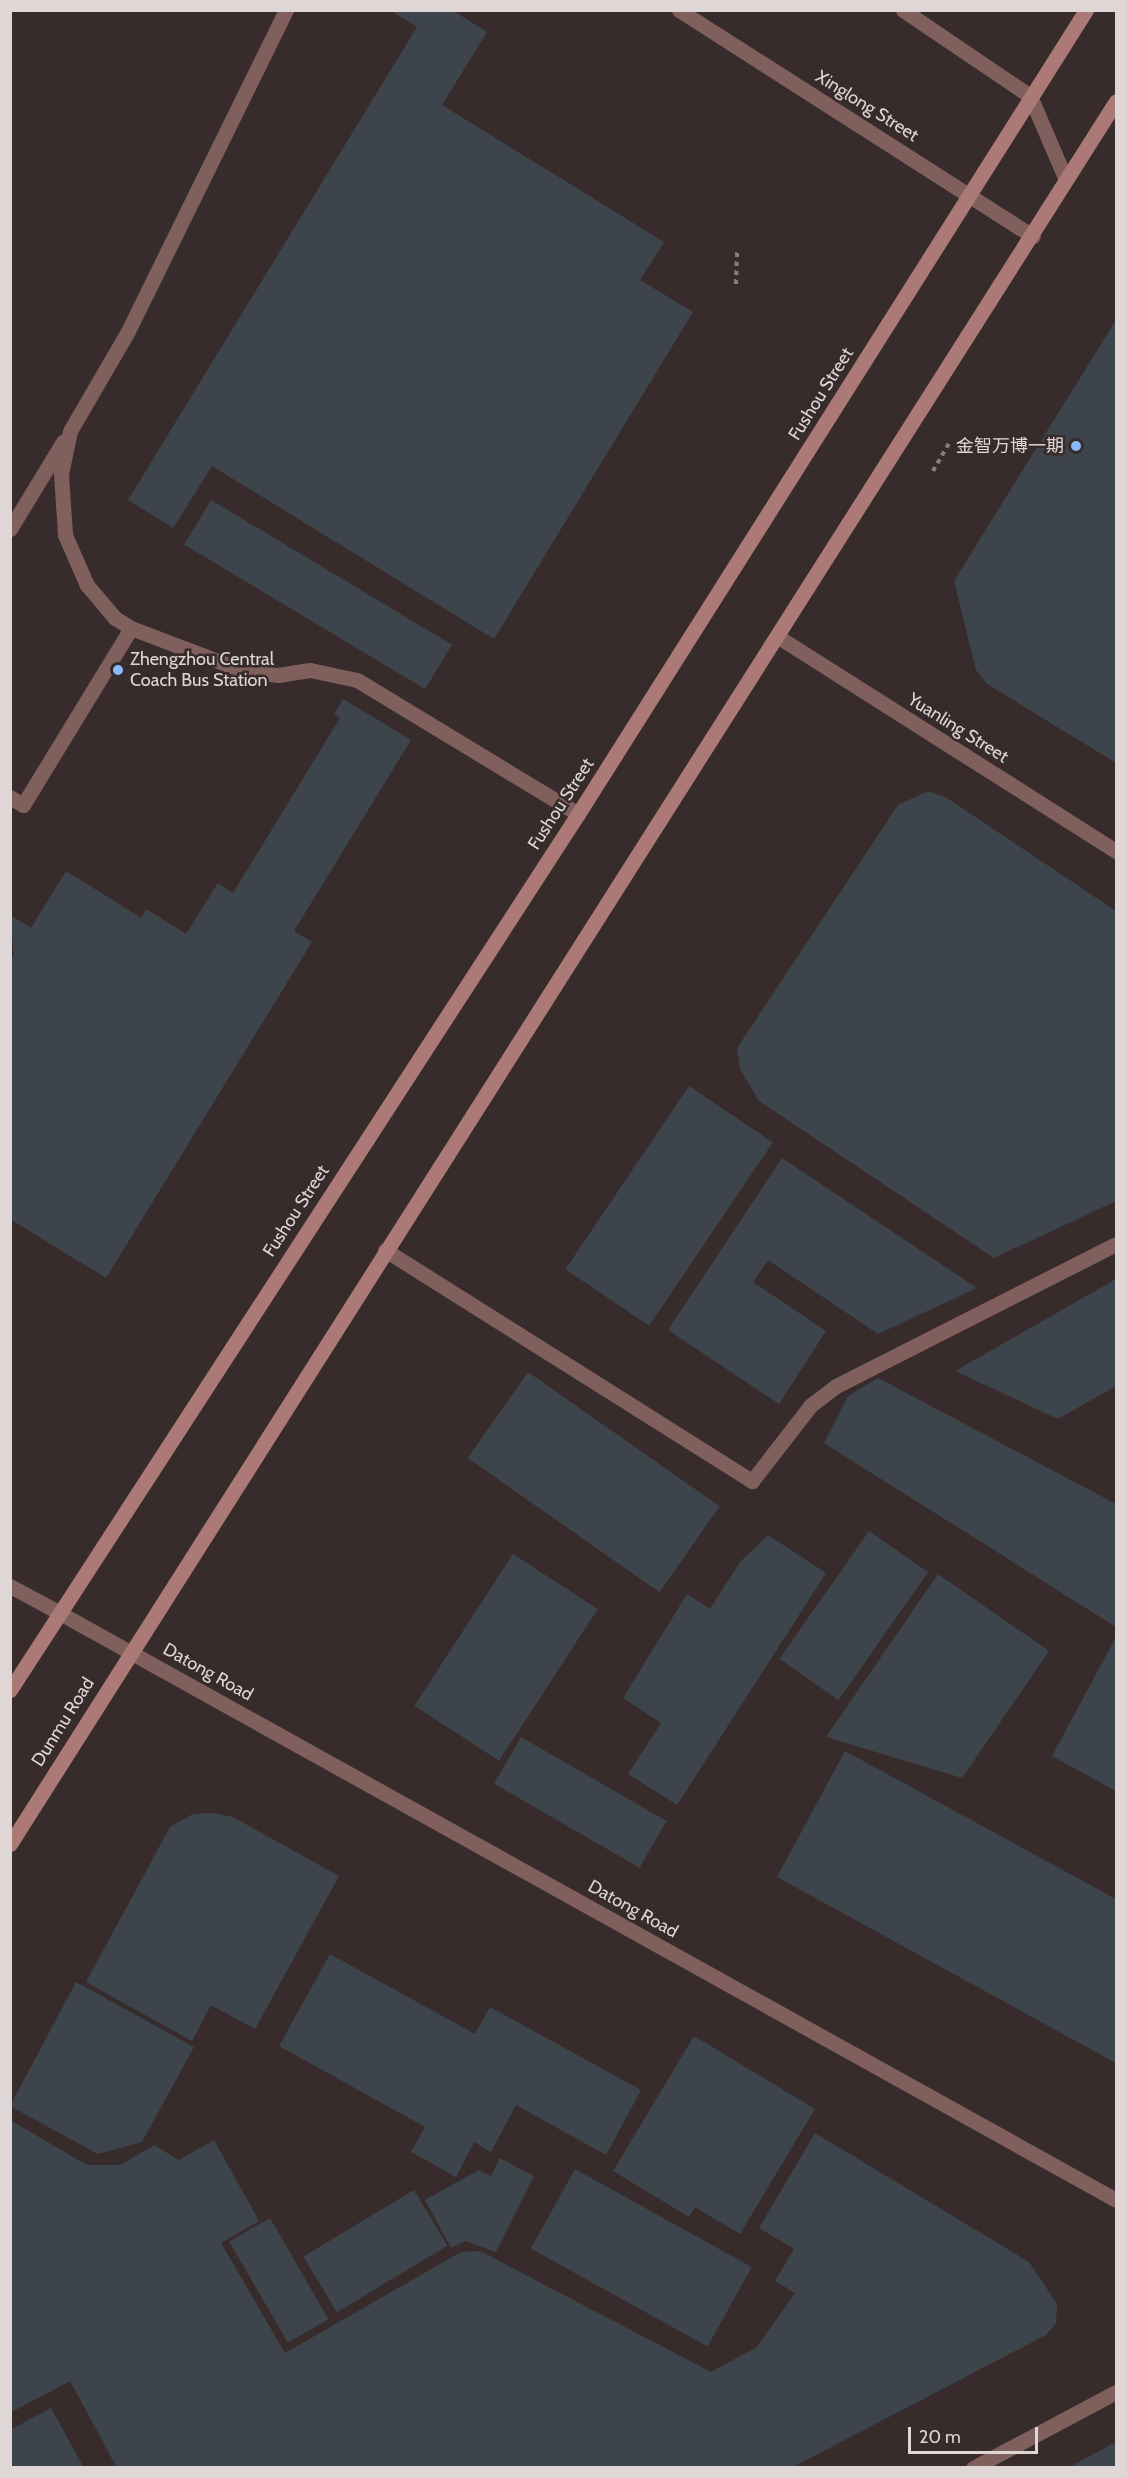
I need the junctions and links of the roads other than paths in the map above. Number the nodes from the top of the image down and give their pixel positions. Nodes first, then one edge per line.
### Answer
1 (286, 10) edge
2 (679, 10) edge
3 (903, 10) edge
4 (1086, 10) edge
5 (1030, 96) junction
6 (1116, 101) edge
7 (1066, 180) junction
8 (970, 194) junction
9 (1034, 236) junction
10 (70, 431) junction
11 (10, 529) edge
12 (131, 628) junction
13 (780, 638) junction
14 (10, 797) edge
15 (578, 814) junction
16 (1116, 850) edge
17 (1116, 1244) edge
18 (385, 1250) junction
19 (10, 1586) edge
20 (58, 1612) junction
21 (130, 1652) junction
22 (10, 1690) edge
23 (10, 1844) edge
24 (1116, 2200) edge
25 (1116, 2392) edge
26 (973, 2468) edge

1 - 10 street
2 - 8 street, Xinglong Street
3 - 5 street
4 - 5 main road, Fushou Street
5 - 7 street
5 - 8 main road, Fushou Street
6 - 7 main road
7 - 9 main road
8 - 9 street, Xinglong Street
8 - 15 main road, Fushou Street
9 - 13 main road
10 - 11 street
10 - 12 street
12 - 14 street
12 - 15 street
13 - 16 street, Yuanling Street
13 - 18 main road
15 - 20 main road, Fushou Street
17 - 18 street
18 - 21 main road
19 - 20 street
20 - 21 street, Datong Road
20 - 22 main road
21 - 23 main road, Dunmu Road
21 - 24 street, Datong Road
25 - 26 street

